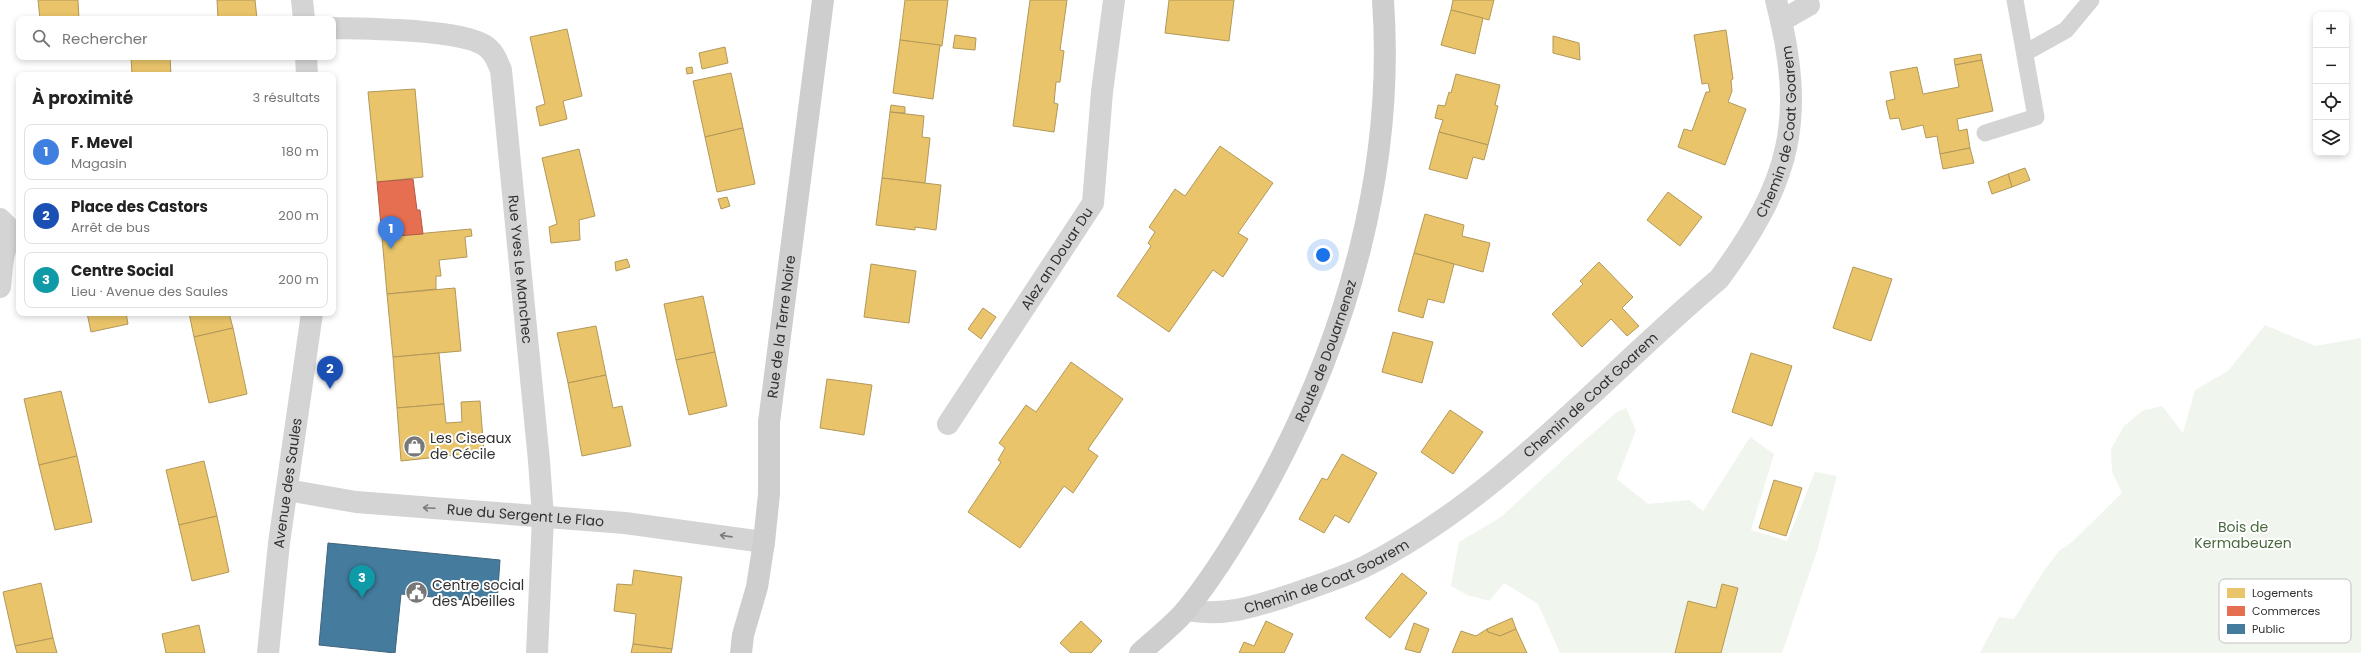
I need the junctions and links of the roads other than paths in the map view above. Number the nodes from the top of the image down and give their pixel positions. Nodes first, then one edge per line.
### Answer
1 (302, 0) edge
2 (824, 0) edge
3 (1114, 0) edge
4 (1383, 0) edge
5 (1776, 0) edge
6 (2015, 0) edge
7 (2091, 0) edge
8 (1814, 2) edge
9 (304, 16) edge
10 (1781, 21) junction
11 (336, 28) edge
12 (2025, 53) junction
13 (306, 60) edge
14 (307, 72) edge
15 (1985, 133) dead end
16 (11, 228) edge
17 (0, 287) edge
18 (312, 316) edge
19 (948, 424) dead end
20 (287, 490) junction
21 (543, 517) junction
22 (764, 542) junction
23 (1186, 610) junction
24 (268, 653) edge
25 (537, 653) edge
26 (740, 653) edge
27 (1140, 653) edge

1 - 9 street
2 - 22 main road, Rue de la Terre Noire
3 - 19 street, Alez an Douar Du
4 - 23 main road, Route de Douarnenez
5 - 10 street, Chemin de Coat Goarem
6 - 12 lane
7 - 12 lane
8 - 10 street
10 - 23 street, Chemin de Coat Goarem
11 - 21 street, Rue Yves Le Manchec
12 - 15 lane
13 - 14 street
16 - 17 street
18 - 20 street, Avenue des Saules
21 -> 20 street, Rue du Sergent Le Flao
20 - 24 street, Avenue des Saules
22 -> 21 street, Rue du Sergent Le Flao
21 - 25 street, Rue Yves Le Manchec
22 - 26 main road, Rue de la Terre Noire
23 - 27 main road, Route de Douarnenez

